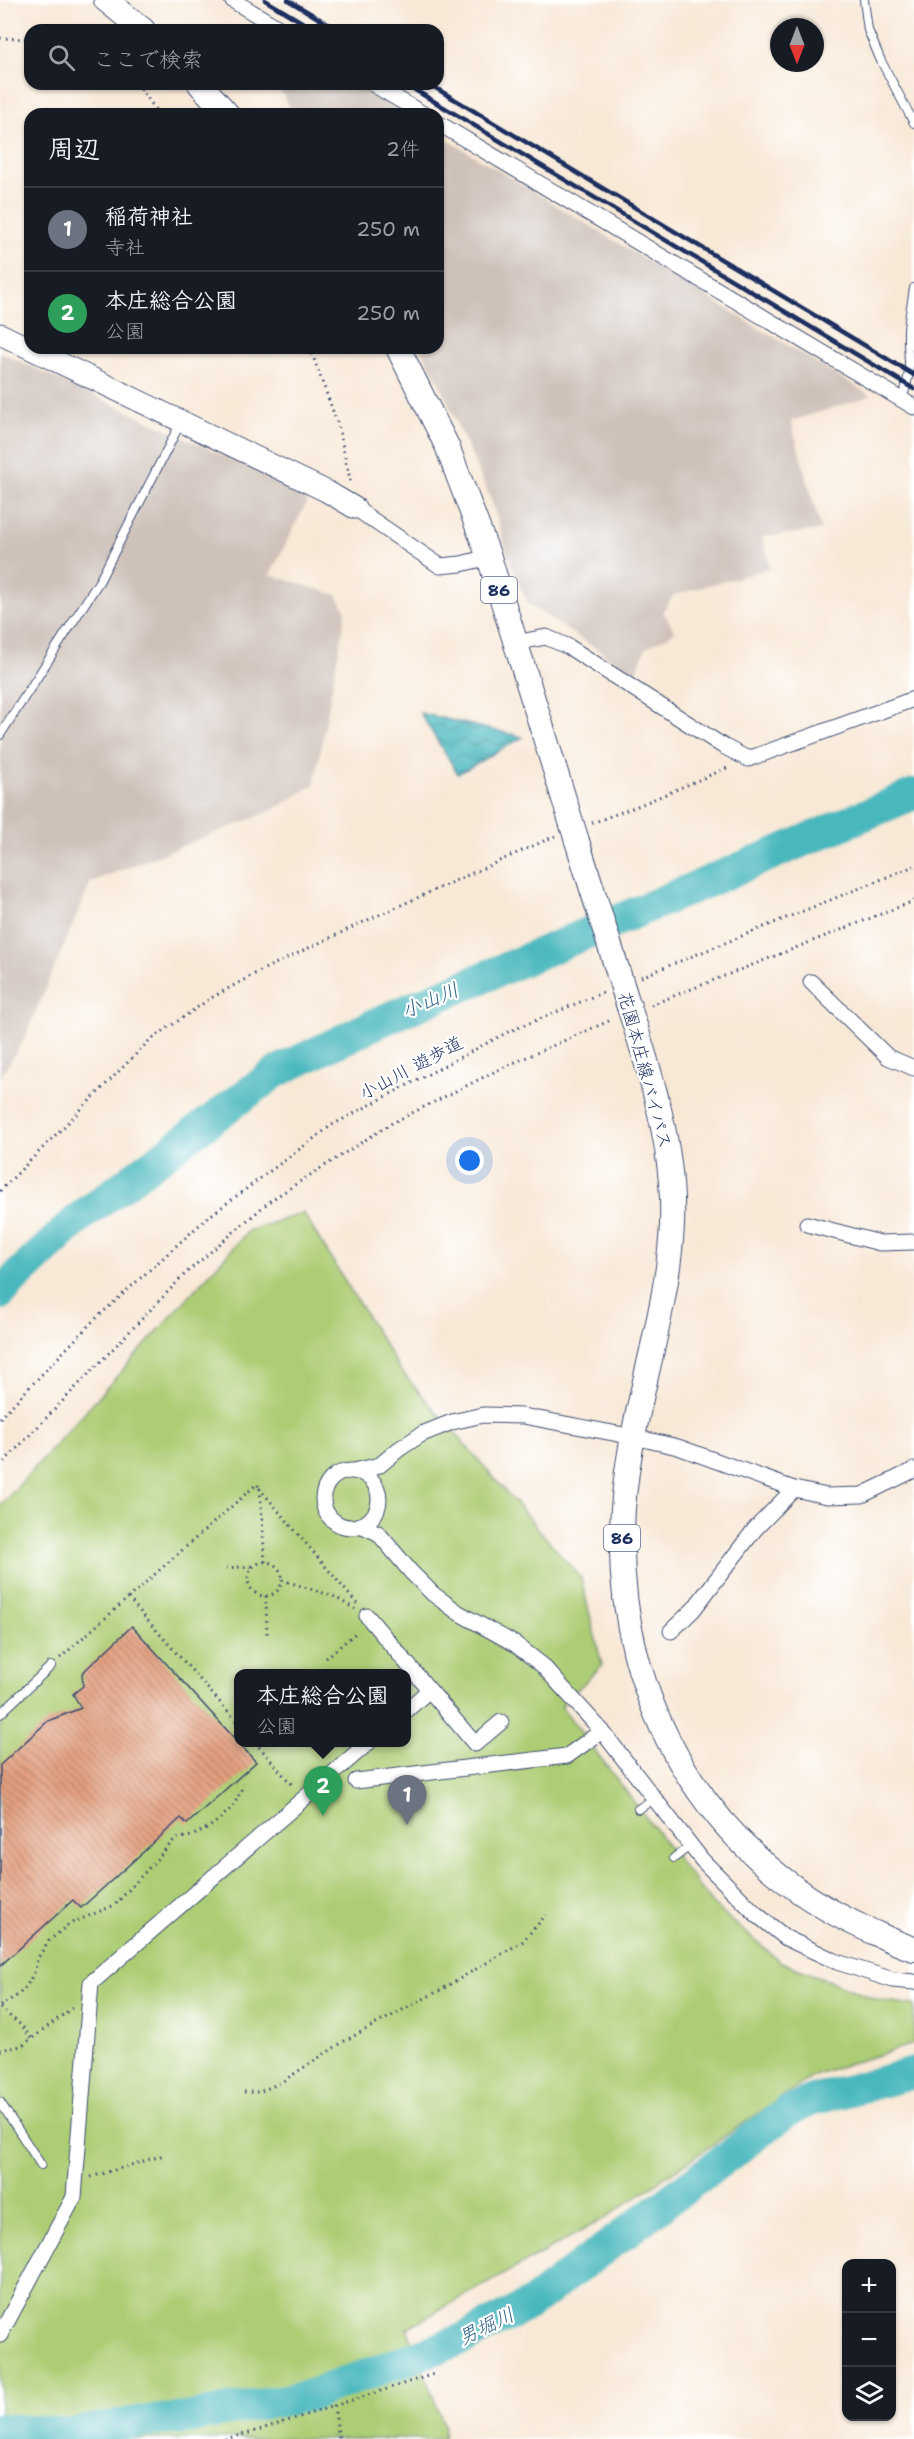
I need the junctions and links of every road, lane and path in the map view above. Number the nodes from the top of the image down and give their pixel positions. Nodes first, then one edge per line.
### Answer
1 (106, 0) edge
2 (232, 0) edge
3 (864, 0) edge
4 (135, 24) edge
5 (272, 24) edge
6 (0, 38) edge
7 (24, 39) edge
8 (141, 90) edge
9 (205, 90) edge
10 (383, 90) edge
11 (155, 108) edge
12 (222, 108) edge
13 (413, 108) edge
14 (914, 123) edge
15 (444, 127) edge
16 (914, 288) edge
17 (0, 334) edge
18 (24, 346) edge
19 (41, 354) edge
20 (312, 354) edge
21 (401, 354) edge
22 (908, 403) edge
23 (180, 422) junction
24 (355, 508) junction
25 (489, 556) junction
26 (515, 643) junction
27 (914, 699) edge
28 (0, 735) edge
29 (748, 759) junction
30 (575, 835) junction
31 (914, 866) edge
32 (914, 901) edge
33 (639, 978) dead end
34 (811, 982) dead end
35 (606, 991) dead end
36 (630, 1010) junction
37 (914, 1068) edge
38 (0, 1191) edge
39 (807, 1224) dead end
40 (914, 1242) edge
41 (0, 1418) edge
42 (634, 1437) junction
43 (380, 1465) junction
44 (0, 1466) edge
45 (914, 1470) edge
46 (354, 1471) junction
47 (377, 1488) junction
48 (260, 1489) junction
49 (794, 1489) junction
50 (374, 1515) junction
51 (360, 1525) junction
52 (378, 1533) junction
53 (265, 1563) junction
54 (255, 1566) junction
55 (226, 1568) dead end
56 (282, 1580) junction
57 (266, 1596) junction
58 (128, 1598) junction
59 (369, 1618) junction
60 (671, 1632) dead end
61 (267, 1635) dead end
62 (326, 1658) dead end
63 (51, 1666) joint
64 (429, 1690) junction
65 (411, 1706) edge
66 (0, 1714) edge
67 (234, 1718) edge
68 (501, 1722) dead end
69 (602, 1731) junction
70 (258, 1747) edge
71 (364, 1747) edge
72 (356, 1781) dead end
73 (244, 1785) dead end
74 (304, 1799) junction
75 (654, 1799) junction
76 (638, 1809) dead end
77 (691, 1845) junction
78 (674, 1858) dead end
79 (546, 1915) dead end
80 (914, 1949) edge
81 (914, 1982) edge
82 (90, 1995) junction
83 (0, 2007) edge
84 (32, 2038) junction
85 (0, 2050) edge
86 (244, 2092) dead end
87 (0, 2102) edge
88 (164, 2155) dead end
89 (41, 2165) dead end
90 (75, 2181) junction
91 (0, 2335) edge
92 (434, 2373) dead end
93 (334, 2406) junction
94 (225, 2439) edge
95 (339, 2439) edge

1 - 4 main road
2 - 5 street
3 - 14 lane
6 - 7 path
8 - 11 path
9 - 12 main road
10 - 13 street
15 - 22 street
16 - 22 lane
17 - 18 street
19 - 23 street
20 - 24 path
21 - 25 main road, 花園本庄線バイパス / 86
23 - 24 street
23 - 28 lane
24 - 25 street
25 - 26 main road, 花園本庄線バイパス / 86
26 - 29 street
26 - 30 main road, 花園本庄線バイパス / 86
27 - 29 street
29 - 30 path
30 - 36 main road, 花園本庄線バイパス / 86, bridge
30 - 38 path
31 - 33 path
32 - 36 path
34 - 37 street
35 - 41 path, 小山川 遊歩道
36 - 42 main road, 花園本庄線バイパス / 86
36 - 44 path
39 - 40 street
42 - 43 street
42 - 49 street
42 - 80 main road, 花園本庄線バイパス / 86
43 - 46 street
43 - 47 street
45 - 49 street
46 - 47 street
46 - 51 street
47 - 50 street
48 - 53 path
48 - 58 path
48 - 59 path
49 - 60 street
50 - 51 street
50 - 52 street
51 - 52 street
52 - 69 street
53 - 54 path
53 - 56 path
54 - 55 path
54 - 57 path
56 - 57 path
56 - 59 path
57 - 61 path
58 - 63 path
58 - 67 path
59 - 62 path
59 - 64 street
63 - 66 lane
64 - 65 street
64 - 68 street
69 - 72 street
69 - 75 street
70 - 74 path
71 - 74 street
73 - 83 path
74 - 82 street
75 - 76 lane
75 - 77 street
77 - 78 lane
77 - 81 street
79 - 86 path
82 - 84 path
82 - 90 street
83 - 84 path
84 - 85 path
87 - 89 lane
88 - 90 path
90 - 91 street
92 - 93 path
93 - 94 path
93 - 95 path

